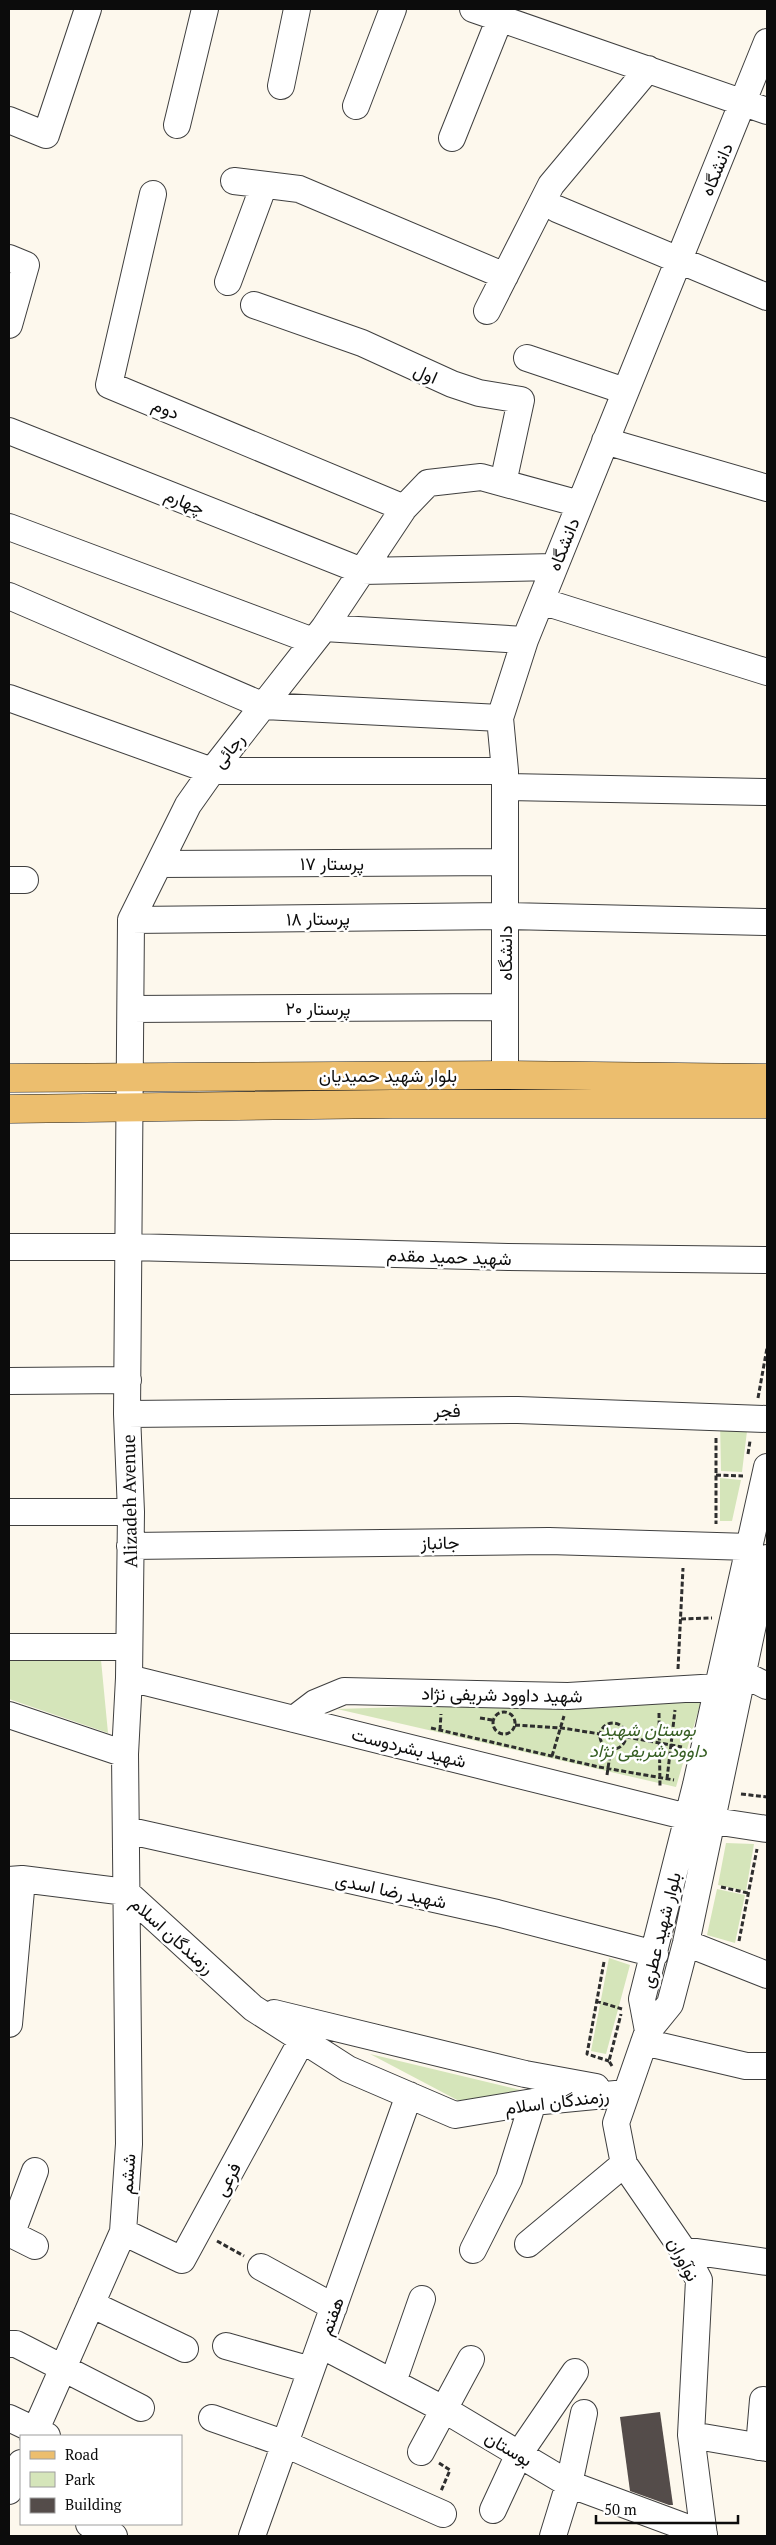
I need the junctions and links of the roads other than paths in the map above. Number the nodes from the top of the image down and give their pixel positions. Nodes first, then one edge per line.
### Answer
1 (88, 9) edge
2 (205, 9) edge
3 (297, 9) edge
4 (393, 9) edge
5 (472, 9) edge
6 (500, 18) junction
7 (767, 42) edge
8 (648, 69) junction
9 (280, 86) dead end
10 (356, 106) dead end
11 (756, 107) edge
12 (9, 120) edge
13 (177, 124) dead end
14 (452, 138) dead end
15 (234, 181) dead end
16 (264, 185) junction
17 (153, 194) dead end
18 (557, 209) dead end
19 (9, 258) edge
20 (678, 260) junction
21 (505, 276) junction
22 (228, 282) dead end
23 (767, 297) edge
24 (254, 305) dead end
25 (488, 311) dead end
26 (9, 325) edge
27 (527, 358) dead end
28 (626, 391) junction
29 (9, 431) edge
30 (605, 441) junction
31 (503, 484) junction
32 (767, 488) edge
33 (580, 504) junction
34 (404, 508) junction
35 (9, 527) edge
36 (554, 567) junction
37 (362, 571) junction
38 (9, 596) edge
39 (541, 601) junction
40 (318, 635) junction
41 (525, 640) junction
42 (767, 672) edge
43 (9, 698) edge
44 (264, 706) junction
45 (500, 718) junction
46 (212, 771) junction
47 (505, 779) junction
48 (767, 792) edge
49 (505, 862) junction
50 (159, 864) junction
51 (505, 916) junction
52 (131, 920) junction
53 (767, 922) edge
54 (505, 1007) junction
55 (131, 1009) junction
56 (389, 1075) junction
57 (505, 1075) junction
58 (9, 1078) edge
59 (131, 1078) junction
60 (767, 1078) edge
61 (392, 1104) junction
62 (767, 1104) edge
63 (9, 1109) edge
64 (131, 1109) junction
65 (9, 1247) edge
66 (130, 1247) junction
67 (767, 1260) edge
68 (128, 1380) junction
69 (9, 1381) edge
70 (127, 1414) junction
71 (761, 1419) edge
72 (751, 1467) edge
73 (9, 1512) edge
74 (131, 1512) junction
75 (130, 1546) junction
76 (759, 1552) edge
77 (9, 1647) edge
78 (130, 1647) junction
79 (743, 1674) junction
80 (129, 1678) junction
81 (767, 1686) edge
82 (718, 1687) junction
83 (9, 1715) edge
84 (294, 1719) junction
85 (125, 1754) junction
86 (700, 1819) junction
87 (764, 1829) edge
88 (126, 1830) junction
89 (13, 1878) edge
90 (126, 1892) junction
91 (686, 1943) junction
92 (655, 1954) junction
93 (767, 1975) edge
94 (253, 2008) junction
95 (9, 2024) edge
96 (646, 2036) junction
97 (302, 2040) junction
98 (767, 2066) edge
99 (626, 2093) junction
100 (409, 2095) junction
101 (533, 2102) junction
102 (624, 2164) junction
103 (35, 2171) dead end
104 (123, 2232) junction
105 (10, 2234) edge
106 (528, 2244) dead end
107 (36, 2246) dead end
108 (473, 2250) dead end
109 (683, 2250) junction
110 (767, 2262) edge
111 (261, 2267) road end
112 (422, 2299) dead end
113 (91, 2304) junction
114 (334, 2307) junction
115 (9, 2344) edge
116 (321, 2345) junction
117 (226, 2346) dead end
118 (185, 2349) dead end
119 (471, 2359) dead end
120 (63, 2369) junction
121 (311, 2370) junction
122 (575, 2372) dead end
123 (392, 2382) junction
124 (763, 2400) dead end
125 (141, 2408) dead end
126 (445, 2410) junction
127 (584, 2413) dead end
128 (9, 2418) edge
129 (212, 2418) dead end
130 (38, 2434) edge
131 (691, 2435) junction
132 (284, 2443) junction
133 (763, 2448) edge
134 (421, 2452) road end
135 (519, 2454) junction
136 (20, 2465) edge
137 (569, 2484) junction
138 (12, 2488) edge
139 (493, 2510) dead end
140 (438, 2511) road end
141 (91, 2525) edge
142 (704, 2535) edge
143 (114, 2536) edge
144 (252, 2536) edge
145 (553, 2536) edge

1 - 12 street
2 - 13 street
3 - 9 street
4 - 10 street
5 - 6 street
6 - 8 street
6 - 14 street
7 - 11 street, دانشگاه
8 - 11 street
8 - 21 street
11 - 20 street, دانشگاه
15 - 16 street
16 - 21 street
16 - 22 street
17 - 34 street, دوم
18 - 20 street
19 - 26 street
20 - 23 street
20 - 28 street, دانشگاه
21 - 25 street
24 - 31 street, اول
27 - 28 street
28 - 30 street, دانشگاه
29 - 37 street, چهارم
30 - 32 street
30 - 33 street, دانشگاه
31 - 33 street, رجائی
31 - 34 street, رجائی
33 - 36 street, دانشگاه
34 - 37 street, رجائی
35 - 40 street
36 - 37 street
36 - 39 street, دانشگاه
37 - 40 street, رجائی
38 - 44 street
39 - 41 street, دانشگاه
39 - 42 street
40 - 41 street
40 - 44 street, رجائی
41 - 45 street, دانشگاه
43 - 46 street
44 - 45 street
44 - 46 street, رجائی
45 - 47 street, دانشگاه
46 - 47 street
46 - 50 street, رجائی
47 - 48 street
47 - 49 street, دانشگاه
49 - 50 street, پرستار ۱۷
49 - 51 street, دانشگاه
50 - 52 street, رجائی
51 - 52 street, پرستار ۱۸
51 - 53 street, پرستار ۱۸
51 - 54 street, دانشگاه
52 - 55 street, رجائی
54 - 55 street, پرستار ۲۰
54 - 57 street, دانشگاه
55 - 59 street, رجائی
56 - 57 main road, بلوار شهید حمیدیان
56 - 59 main road, بلوار شهید حمیدیان
56 - 61 main road
57 - 60 main road, بلوار شهید حمیدیان
58 - 59 main road, بلوار شهید حمیدیان
59 - 64 street, رجائی
61 - 62 main road, بلوار شهید حمیدیان
61 - 64 main road, بلوار شهید حمیدیان
63 - 64 main road, بلوار شهید حمیدیان
64 - 66 street, Alizadeh Avenue
65 - 66 street, شهید حمید مقدم
66 - 67 street, شهید حمید مقدم
66 - 68 street, Alizadeh Avenue
68 - 69 street
68 - 70 street, Alizadeh Avenue
70 - 71 street, فجر
70 - 74 street, Alizadeh Avenue
72 - 76 street, بلوار شهید عطری
73 - 74 street
74 - 75 street, Alizadeh Avenue
75 - 76 street, جانباز
75 - 78 street, Alizadeh Avenue
76 - 79 street, بلوار شهید عطری
76 - 82 street, بلوار شهید عطری
77 - 78 street
78 - 80 street, Alizadeh Avenue
79 - 81 street
79 - 86 street, بلوار شهید عطری
80 - 84 street, شهید بشردوست
80 - 85 street, Alizadeh Avenue
82 - 84 street, شهید داوود شریفی نژاد
82 - 86 street, بلوار شهید عطری
83 - 85 street
84 - 86 street, شهید بشردوست
85 - 88 street, Alizadeh Avenue
86 - 87 street, شهید بشردوست
86 - 91 street, بلوار شهید عطری
86 - 92 street, بلوار شهید عطری
88 - 90 street, Alizadeh Avenue
88 - 92 street, شهید رضا اسدی
89 - 90 street, رزمندگان اسلام
89 - 95 street
90 - 94 street, رزمندگان اسلام
90 - 104 street, ششم
91 - 93 street
91 - 96 street, بلوار شهید عطری
92 - 96 street, بلوار شهید عطری
94 - 97 street, رزمندگان اسلام
94 - 99 street, رزمندگان اسلام
96 - 98 street
96 - 99 street, نوآوران
97 - 100 street, رزمندگان اسلام
97 - 104 street, فرعی
99 - 101 street, رزمندگان اسلام
99 - 102 street, نوآوران
100 - 101 street, رزمندگان اسلام
100 - 114 street, هفتم
101 - 108 street
102 - 106 street
102 - 109 street, نوآوران
103 - 105 street
104 - 113 street, ششم
105 - 107 street
109 - 110 street
109 - 131 street, نوآوران
111 - 114 street
112 - 123 street
113 - 118 street
113 - 120 street, ششم
114 - 116 street, هفتم
115 - 120 street
116 - 121 street, هفتم
116 - 123 street, بوستان
117 - 121 street
119 - 126 street
120 - 125 street
120 - 130 street, ششم
121 - 132 street, هفتم
122 - 135 street
123 - 126 street, بوستان
124 - 133 street
126 - 134 street
126 - 135 street, بوستان
127 - 137 street
128 - 130 street
129 - 132 street
131 - 133 street
131 - 142 street, نوآوران
132 - 140 street
132 - 144 street, هفتم
135 - 137 street, بوستان
135 - 139 street
136 - 138 street
137 - 142 street, بوستان
137 - 145 street
141 - 143 street

